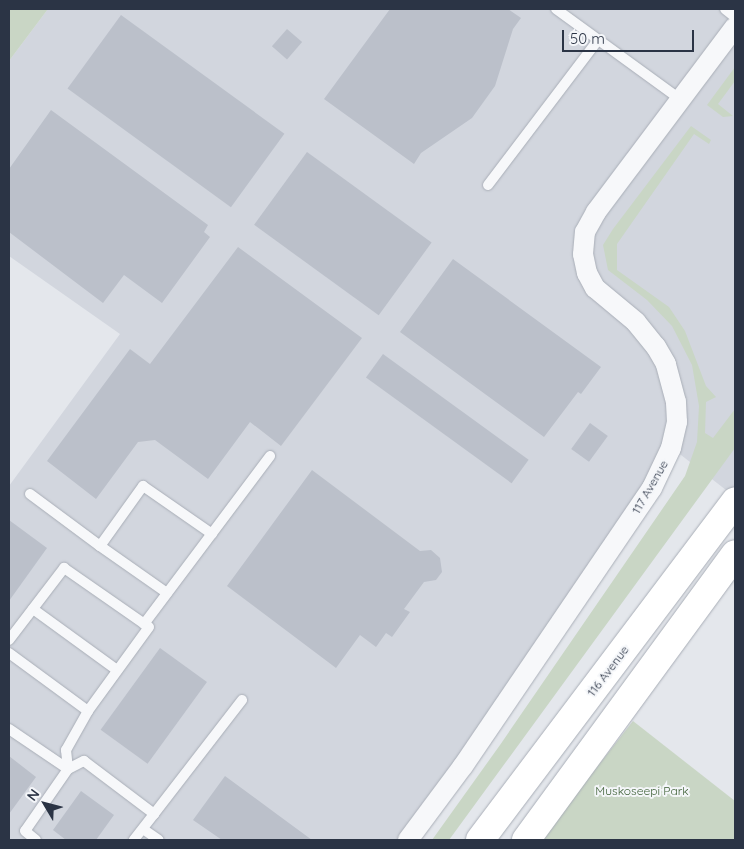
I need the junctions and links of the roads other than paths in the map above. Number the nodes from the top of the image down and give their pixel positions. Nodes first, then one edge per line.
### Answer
1 (556, 9) edge
2 (725, 9) edge
3 (735, 16) edge
4 (735, 27) edge
5 (598, 40) junction
6 (680, 99) junction
7 (488, 185) dead end
8 (270, 456) dead end
9 (30, 494) dead end
10 (735, 501) edge
11 (212, 534) junction
12 (100, 546) junction
13 (735, 554) edge
14 (167, 593) junction
15 (33, 609) junction
16 (144, 624) junction
17 (9, 640) edge
18 (9, 653) edge
19 (118, 670) junction
20 (242, 700) dead end
21 (88, 710) junction
22 (9, 728) edge
23 (68, 769) junction
24 (154, 814) junction
25 (143, 828) junction
26 (36, 840) edge
27 (134, 840) edge
28 (159, 840) edge
29 (408, 840) edge
30 (480, 840) edge
31 (526, 840) edge

1 - 5 lane
2 - 3 lane
4 - 6 street, 117 Avenue
5 - 6 lane
5 - 7 lane
6 - 29 street, 117 Avenue
8 - 11 lane
9 - 12 lane
10 - 30 main road, 116 Avenue
11 - 12 lane
11 - 14 lane
12 - 14 lane
13 - 31 main road
14 - 16 lane
15 - 16 lane
15 - 17 lane
15 - 19 lane
16 - 19 lane
18 - 21 lane
19 - 21 lane
20 - 24 lane
21 - 23 lane
22 - 23 lane
23 - 24 lane
23 - 26 lane
24 - 25 lane
25 - 27 lane
25 - 28 lane

